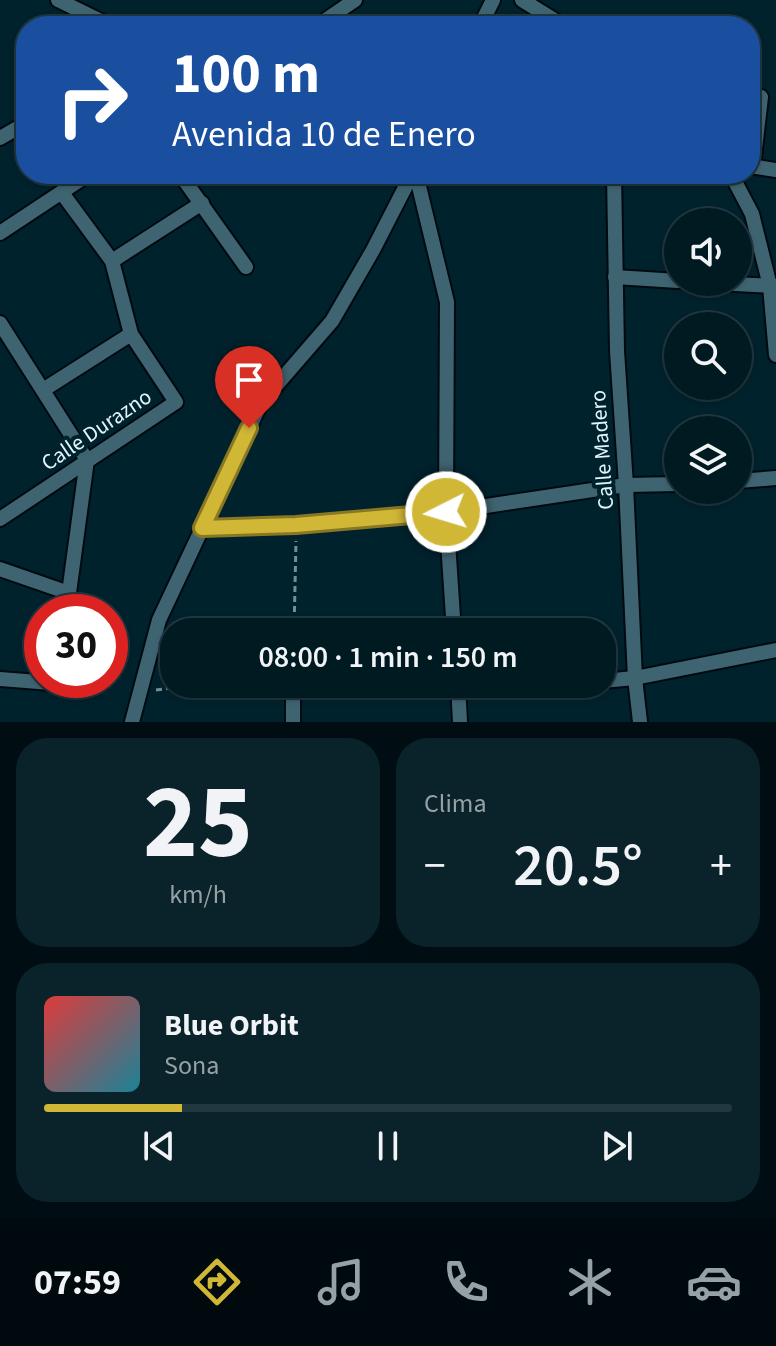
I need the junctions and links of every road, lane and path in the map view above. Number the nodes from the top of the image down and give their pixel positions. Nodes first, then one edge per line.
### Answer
1 (58, 0) edge
2 (355, 0) edge
3 (522, 0) edge
4 (91, 16) edge
5 (332, 16) edge
6 (548, 16) edge
7 (761, 97) dead end
8 (760, 104) edge
9 (75, 184) edge
10 (188, 184) edge
11 (409, 184) edge
12 (417, 184) edge
13 (614, 184) edge
14 (736, 184) edge
15 (62, 193) junction
16 (202, 203) junction
17 (0, 233) edge
18 (112, 261) junction
19 (246, 267) dead end
20 (615, 277) junction
21 (664, 280) edge
22 (752, 285) edge
23 (773, 286) edge
24 (1, 329) edge
25 (131, 334) junction
26 (776, 355) edge
27 (43, 390) junction
28 (87, 460) junction
29 (776, 478) edge
30 (752, 480) edge
31 (664, 484) edge
32 (626, 485) junction
33 (446, 512) junction
34 (0, 519) edge
35 (296, 525) junction
36 (202, 528) junction
37 (0, 569) edge
38 (69, 593) joint
39 (294, 618) edge
40 (453, 618) edge
41 (776, 650) edge
42 (635, 678) junction
43 (0, 679) edge
44 (24, 680) edge
45 (616, 680) edge
46 (160, 689) edge
47 (141, 692) junction
48 (293, 698) edge
49 (459, 698) edge
50 (132, 722) edge
51 (293, 722) edge
52 (460, 722) edge
53 (640, 722) edge

1 - 4 street
2 - 5 street
3 - 6 street
7 - 8 street
9 - 15 street
10 - 16 street
11 - 36 street
12 - 33 street
13 - 20 street, Calle Madero
14 - 23 street
15 - 17 street
15 - 18 street
16 - 18 street
16 - 19 street
18 - 25 street
20 - 21 street
20 - 32 street, Calle Madero
22 - 23 street
23 - 26 street
24 - 27 street
25 - 27 street
25 - 28 street, Calle Durazno
27 - 28 street
28 - 34 street, Calle Durazno
28 - 38 street
29 - 30 street
31 - 32 street
32 - 33 street
32 - 42 street, Calle Madero
33 - 35 street
33 - 40 street
35 - 36 street
35 - 39 path
36 - 47 street
37 - 38 street
41 - 42 street
42 - 45 street
42 - 53 street, Calle Madero
43 - 44 street
46 - 47 path
47 - 50 street
48 - 51 street
49 - 52 street

